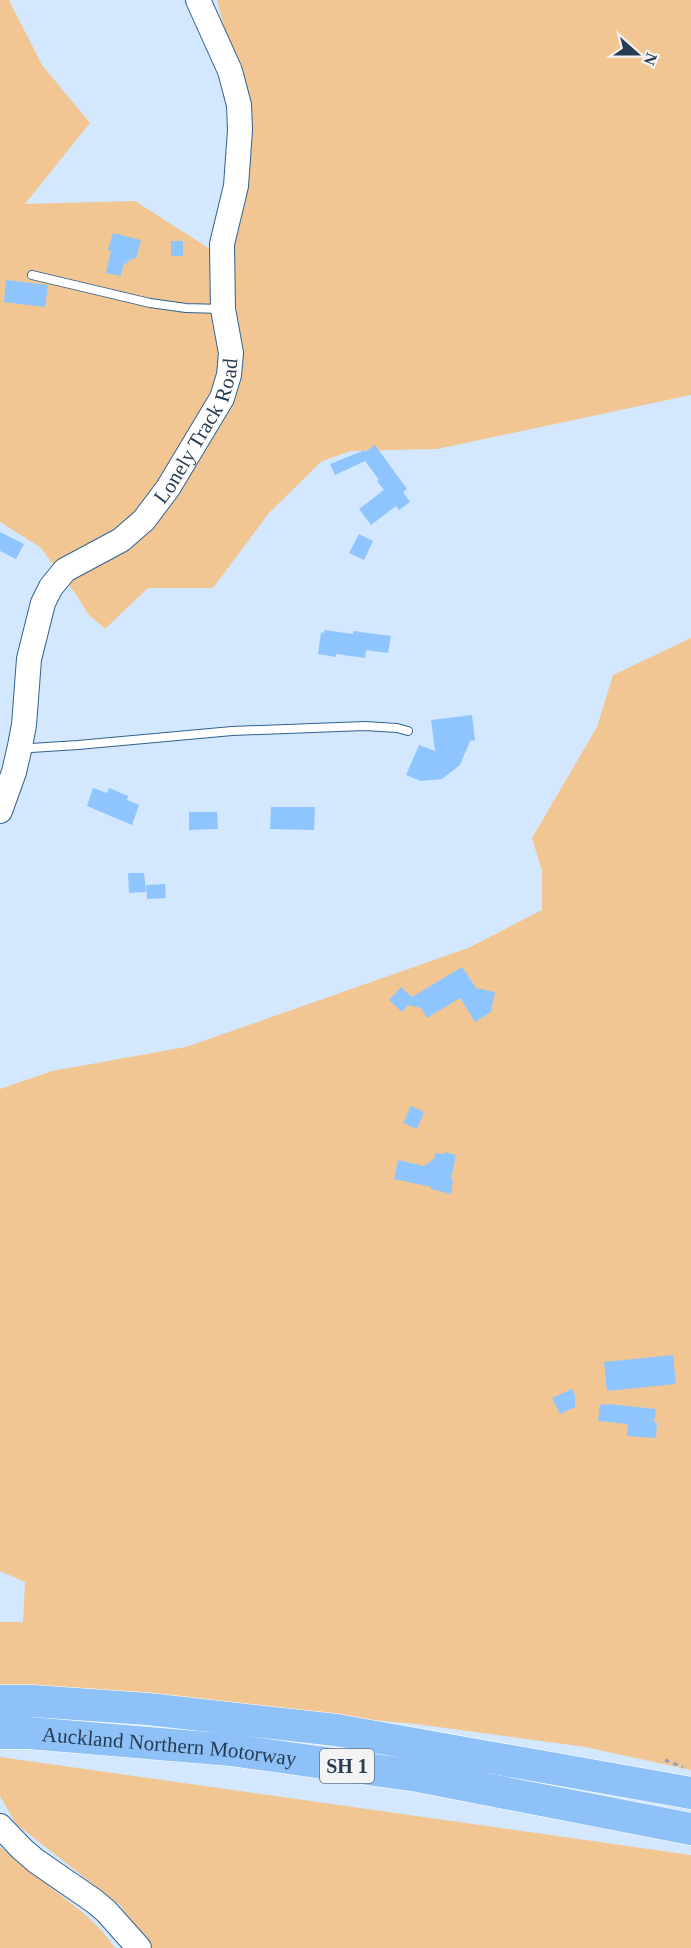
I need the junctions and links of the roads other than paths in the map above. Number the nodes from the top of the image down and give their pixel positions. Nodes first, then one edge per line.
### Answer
1 (198, 0) edge
2 (32, 275) dead end
3 (223, 309) junction
4 (408, 731) dead end
5 (20, 746) junction
6 (0, 811) edge
7 (0, 1701) edge
8 (0, 1733) edge
9 (691, 1793) edge
10 (0, 1826) edge
11 (691, 1829) edge
12 (139, 1948) edge

1 - 3 street, Lonely Track Road
2 - 3 lane
3 - 5 street, Lonely Track Road
4 - 5 lane
5 - 6 street, Lonely Track Road
7 - 9 highway, Auckland Northern Motorway / SH 1
8 - 11 highway, Auckland Northern Motorway / SH 1
10 - 12 street

